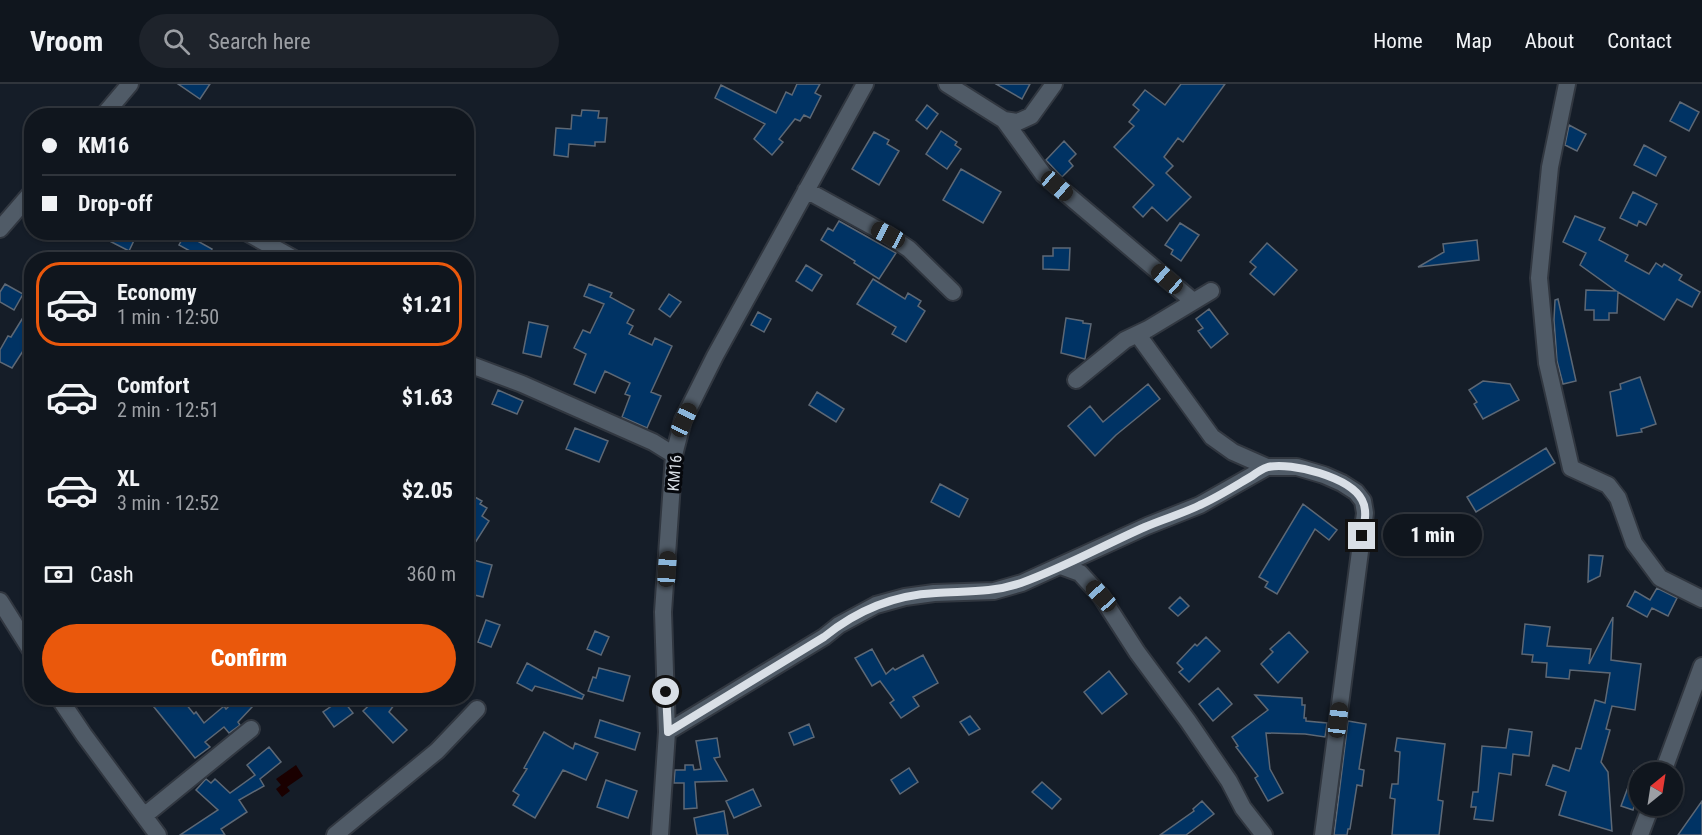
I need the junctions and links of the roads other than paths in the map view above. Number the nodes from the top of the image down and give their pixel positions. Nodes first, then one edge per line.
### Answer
1 (130, 84) edge
2 (864, 84) edge
3 (946, 84) edge
4 (1054, 84) edge
5 (1567, 84) edge
6 (110, 108) edge
7 (1004, 120) junction
8 (806, 190) junction
9 (24, 201) edge
10 (0, 229) edge
11 (260, 240) edge
12 (282, 252) edge
13 (1211, 291) dead end
14 (953, 292) dead end
15 (1193, 301) junction
16 (1138, 335) junction
17 (474, 366) edge
18 (1076, 380) dead end
19 (674, 455) junction
20 (1267, 467) junction
21 (1061, 566) junction
22 (1702, 599) edge
23 (0, 601) edge
24 (24, 639) edge
25 (1702, 666) edge
26 (64, 705) edge
27 (477, 710) dead end
28 (251, 729) dead end
29 (668, 732) junction
30 (1667, 762) edge
31 (144, 816) junction
32 (1647, 816) edge
33 (158, 835) edge
34 (336, 835) edge
35 (660, 835) edge
36 (1264, 835) edge
37 (1323, 835) edge
38 (1640, 835) edge

1 - 6 street
2 - 8 street, KM16
3 - 7 street
4 - 7 street
5 - 22 street
7 - 15 street
8 - 14 street
8 - 19 street, KM16
9 - 10 street
11 - 12 street
13 - 15 street
15 - 16 street
16 - 18 street
16 - 20 street
17 - 19 street
19 - 29 street, KM16
20 - 21 street
20 - 37 street
21 - 29 street
21 - 36 street
23 - 24 street
25 - 30 street
26 - 31 street
27 - 34 street
28 - 31 street
29 - 35 street, KM16
31 - 33 street
32 - 38 street

